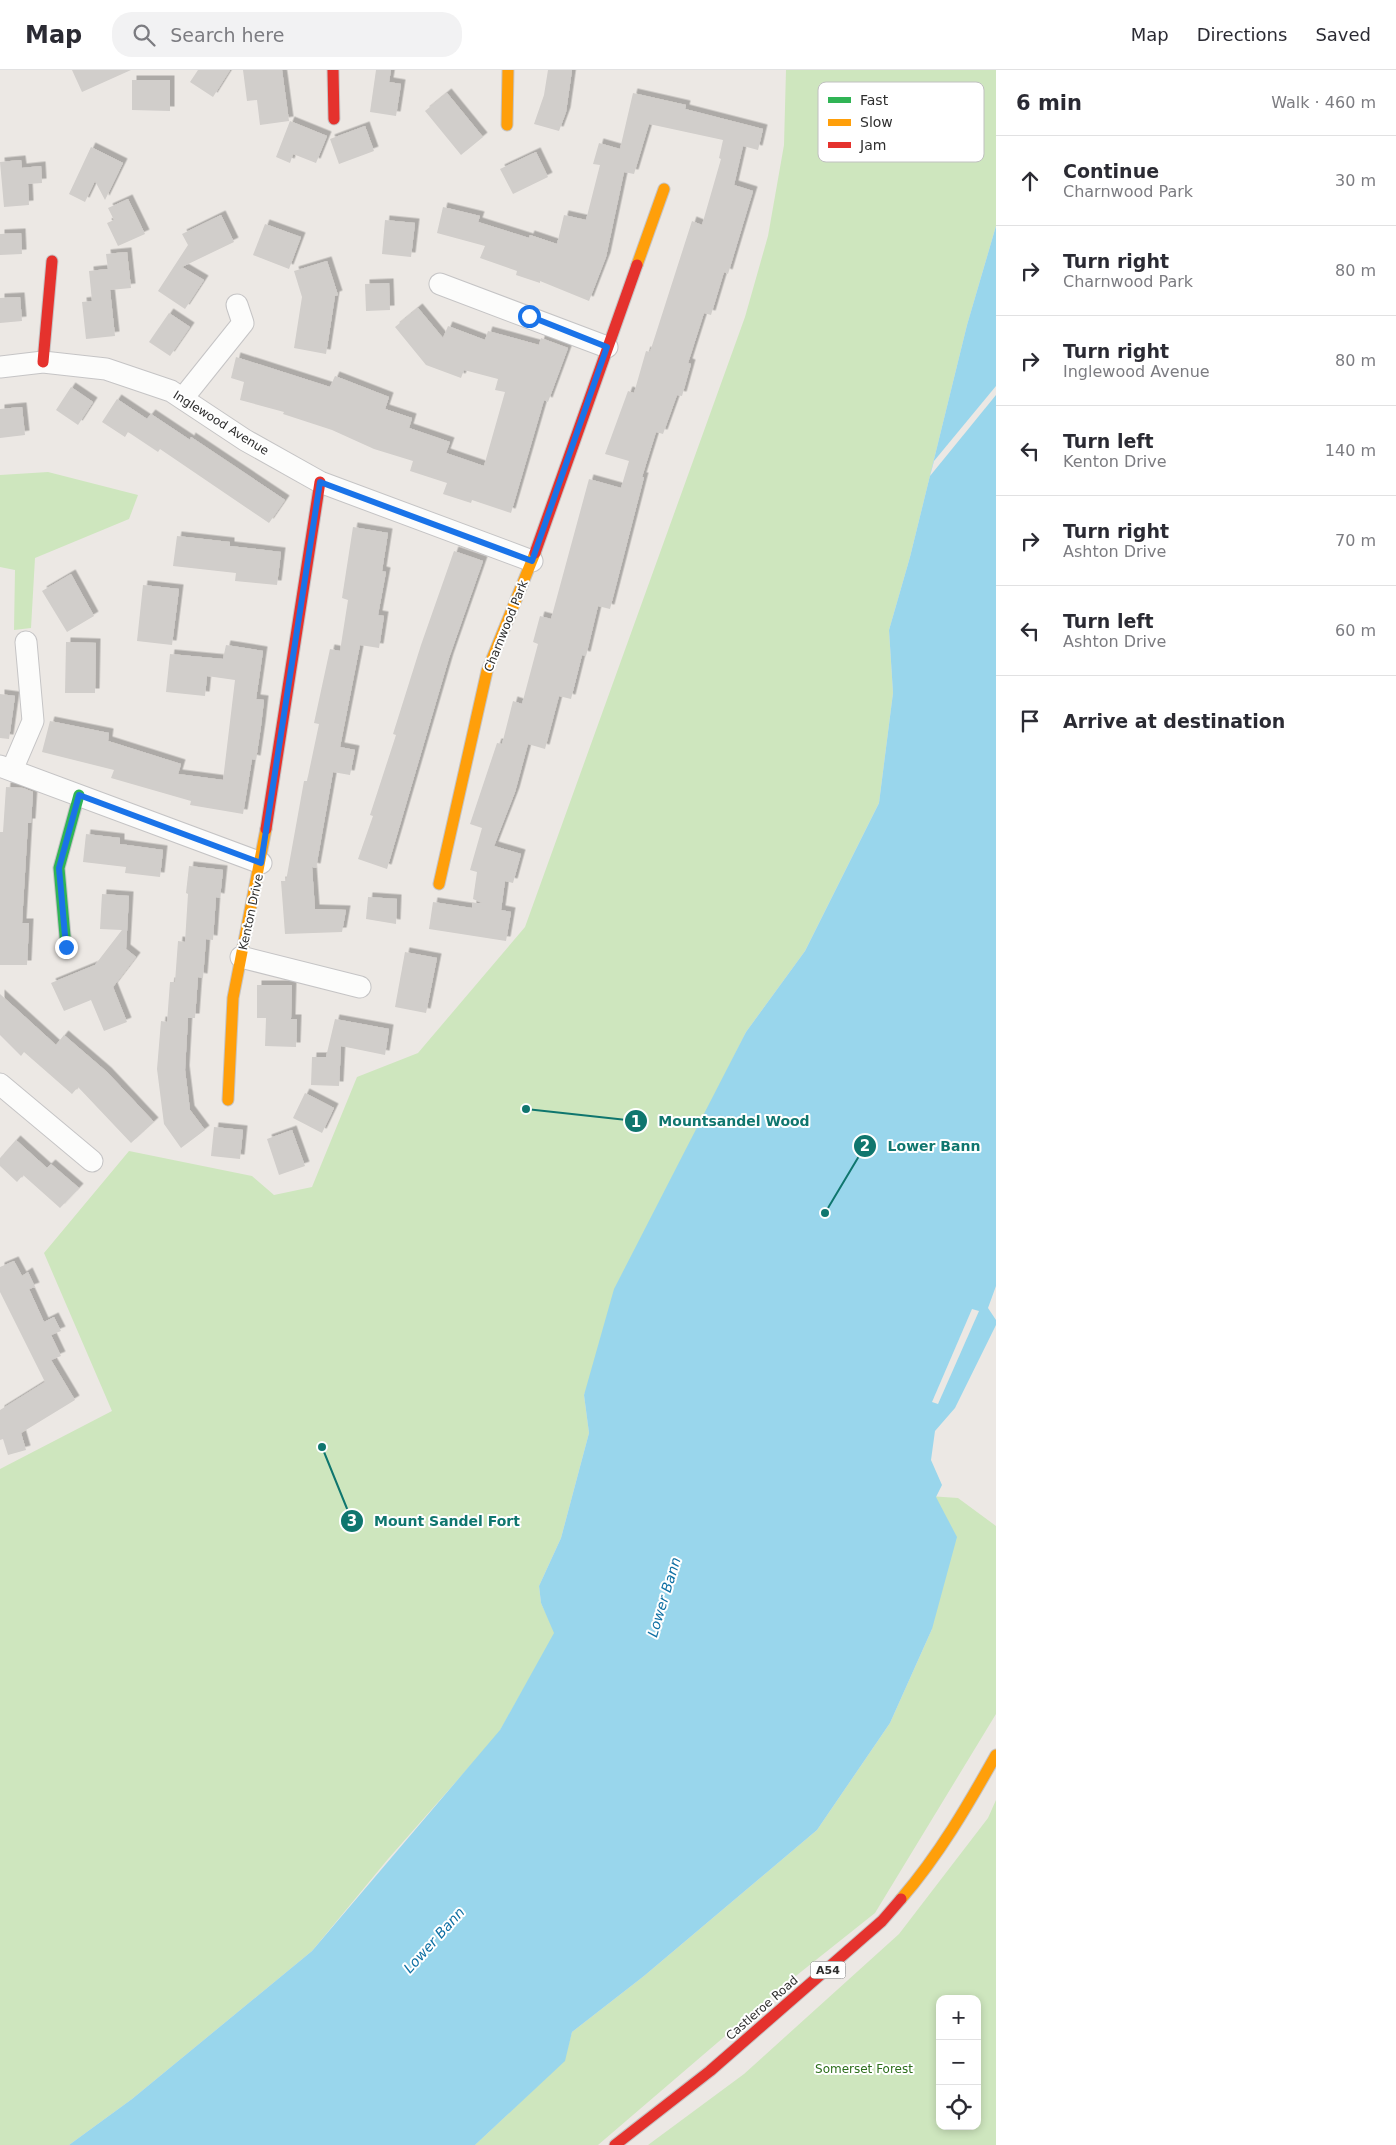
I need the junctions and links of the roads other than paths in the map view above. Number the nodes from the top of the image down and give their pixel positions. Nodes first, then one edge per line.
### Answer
1 (333, 70) edge
2 (508, 70) edge
3 (334, 119) dead end
4 (506, 124) dead end
5 (664, 189) dead end
6 (52, 261) dead end
7 (440, 284) dead end
8 (237, 305) dead end
9 (607, 347) junction
10 (43, 362) junction
11 (0, 367) edge
12 (183, 398) junction
13 (320, 482) junction
14 (532, 561) junction
15 (26, 642) dead end
16 (6, 768) edge
17 (79, 795) junction
18 (261, 863) junction
19 (439, 884) dead end
20 (66, 947) dead end
21 (241, 957) junction
22 (360, 987) dead end
23 (0, 1084) edge
24 (228, 1100) dead end
25 (92, 1161) dead end
26 (996, 1755) edge
27 (615, 2145) edge

1 - 3 street
2 - 4 street
5 - 9 street, Charnwood Park
6 - 10 street
7 - 9 street
8 - 12 street
9 - 14 street, Charnwood Park
10 - 11 street, Inglewood Avenue
10 - 12 street, Inglewood Avenue
12 - 13 street, Inglewood Avenue
13 - 14 street, Inglewood Avenue
13 - 18 street, Kenton Drive
14 - 19 street, Charnwood Park
15 - 16 street
16 - 17 street
17 - 18 street
17 - 20 street
18 - 21 street, Kenton Drive
21 - 22 street, Kenton Drive
21 - 24 street, Kenton Drive
23 - 25 street
26 - 27 street, Castleroe Road / A54

